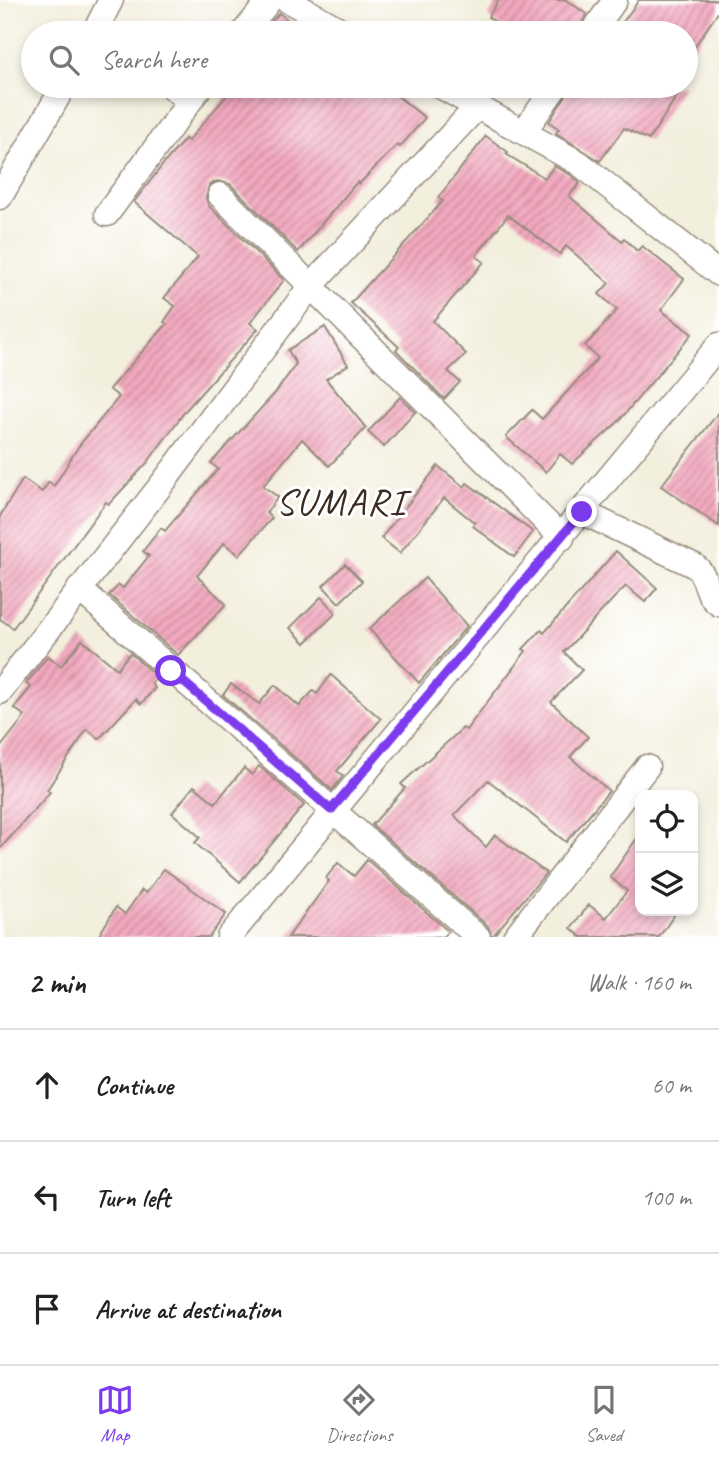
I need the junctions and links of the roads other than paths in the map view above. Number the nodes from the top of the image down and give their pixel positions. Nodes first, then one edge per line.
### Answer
1 (111, 0) edge
2 (270, 0) edge
3 (287, 0) edge
4 (615, 0) edge
5 (103, 21) edge
6 (253, 21) edge
7 (325, 21) edge
8 (600, 21) edge
9 (57, 98) edge
10 (182, 98) edge
11 (461, 98) edge
12 (548, 98) edge
13 (477, 107) junction
14 (525, 131) junction
15 (220, 195) dead end
16 (0, 197) edge
17 (107, 214) dead end
18 (719, 274) edge
19 (310, 287) junction
20 (719, 345) edge
21 (582, 512) junction
22 (562, 538) junction
23 (79, 589) junction
24 (719, 604) edge
25 (0, 692) edge
26 (647, 767) dead end
27 (331, 810) junction
28 (229, 937) edge
29 (478, 937) edge
30 (515, 937) edge

1 - 5 street
2 - 6 street
3 - 7 street
4 - 8 street
9 - 16 street
10 - 17 street
11 - 13 street
12 - 14 street
13 - 14 street
13 - 19 street
14 - 18 street
15 - 19 street
19 - 22 street
19 - 23 street
20 - 21 street
21 - 22 street
21 - 24 street
22 - 27 street
23 - 25 street
23 - 27 street
26 - 30 street
27 - 28 street
27 - 29 street

